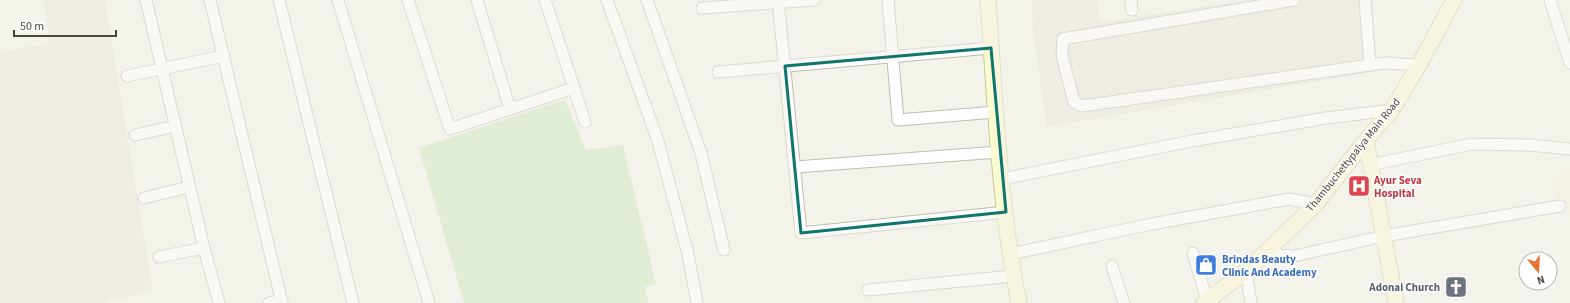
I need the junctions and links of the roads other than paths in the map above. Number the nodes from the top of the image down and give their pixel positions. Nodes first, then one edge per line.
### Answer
1 (146, 0) edge
2 (210, 0) edge
3 (280, 0) edge
4 (338, 0) edge
5 (408, 0) edge
6 (477, 0) edge
7 (545, 0) edge
8 (607, 0) edge
9 (647, 0) edge
10 (814, 0) edge
11 (888, 0) edge
12 (988, 0) edge
13 (1294, 0) edge
14 (1365, 0) edge
15 (1454, 0) edge
16 (1550, 0) edge
17 (778, 1) edge
18 (702, 8) dead end
19 (991, 48) junction
20 (224, 56) junction
21 (893, 57) junction
22 (1570, 63) edge
23 (1370, 65) junction
24 (1419, 65) junction
25 (785, 66) junction
26 (162, 69) junction
27 (718, 72) dead end
28 (127, 76) dead end
29 (574, 88) junction
30 (510, 110) junction
31 (1392, 110) junction
32 (996, 112) junction
33 (585, 122) dead end
34 (176, 126) junction
35 (135, 135) dead end
36 (1366, 140) junction
37 (1570, 149) edge
38 (999, 152) junction
39 (1370, 165) junction
40 (795, 167) junction
41 (1002, 179) junction
42 (189, 187) junction
43 (144, 198) dead end
44 (1316, 204) junction
45 (1560, 206) dead end
46 (1006, 212) junction
47 (1384, 236) junction
48 (204, 248) junction
49 (724, 250) dead end
50 (1193, 253) dead end
51 (1010, 254) junction
52 (1263, 254) junction
53 (159, 257) dead end
54 (1112, 266) dead end
55 (1246, 271) junction
56 (1013, 276) junction
57 (868, 290) dead end
58 (282, 302) edge
59 (1206, 302) edge
60 (219, 303) edge
61 (269, 303) edge
62 (353, 303) edge
63 (429, 303) edge
64 (697, 303) edge
65 (1019, 303) edge
66 (1124, 303) edge
67 (1251, 303) edge
68 (1395, 303) edge

1 - 26 street
2 - 20 street
3 - 62 street
4 - 63 street
5 - 30 street
6 - 30 street
7 - 29 street
8 - 64 street
9 - 49 street
10 - 17 street
11 - 21 street
12 - 19 street
13 - 23 street
14 - 23 street
15 - 24 street, Thambuchettypalya Main Road
16 - 22 street
17 - 18 street
17 - 25 street
19 - 21 street
19 - 32 street
20 - 26 street
20 - 58 street
21 - 25 street
21 - 32 street
23 - 24 street
24 - 31 street, Thambuchettypalya Main Road
25 - 27 street
25 - 40 street
26 - 28 street
26 - 34 street
29 - 30 street
29 - 33 street
31 - 36 street, Thambuchettypalya Main Road
31 - 41 street
32 - 38 street
34 - 35 street
34 - 42 street
36 - 39 street
36 - 44 street, Thambuchettypalya Main Road
37 - 39 street
38 - 40 street
38 - 41 street
39 - 47 street
40 - 46 street
41 - 46 street
42 - 43 street
42 - 48 street
44 - 51 street
44 - 52 street, Thambuchettypalya Main Road
45 - 47 street
46 - 51 street
47 - 52 street
47 - 68 street
48 - 53 street
48 - 60 street
50 - 59 street
51 - 56 street
52 - 55 street, Thambuchettypalya Main Road
54 - 66 street
55 - 59 street, Thambuchettypalya Main Road
55 - 67 street
56 - 57 street
56 - 65 street
58 - 61 street

